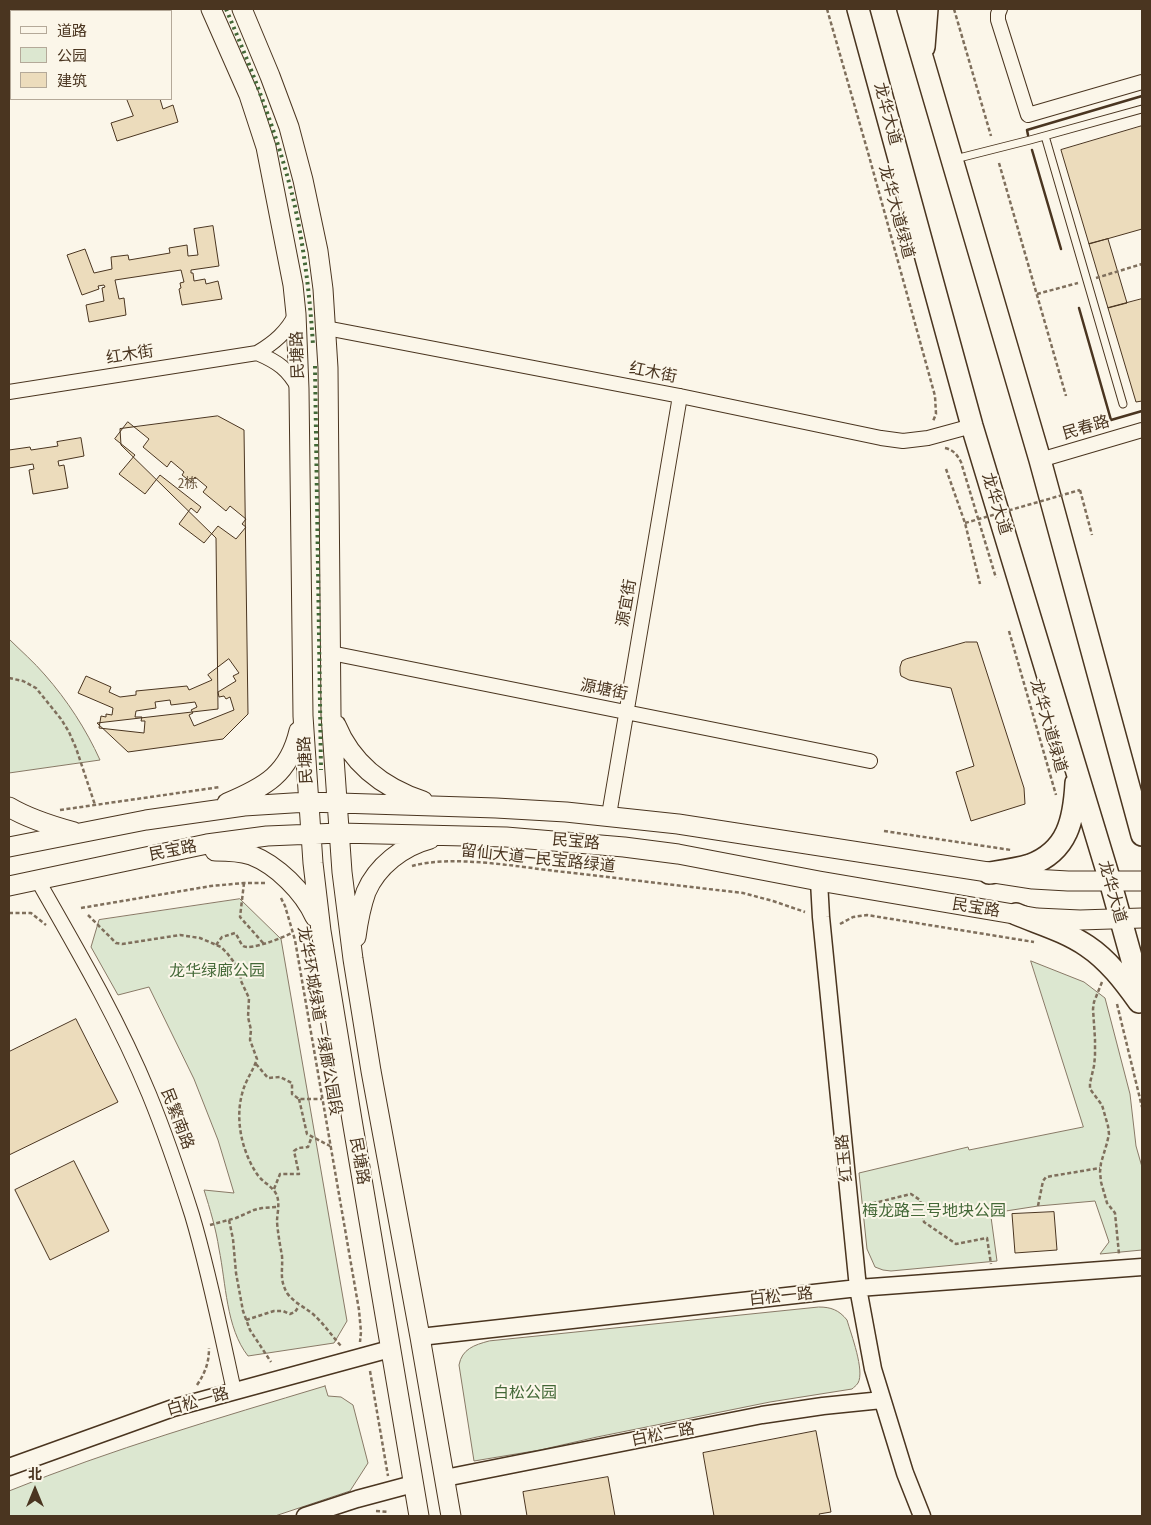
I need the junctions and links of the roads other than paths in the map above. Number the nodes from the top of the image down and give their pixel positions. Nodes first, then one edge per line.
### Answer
1 (211, 9) edge
2 (242, 9) edge
3 (853, 9) edge
4 (908, 9) edge
5 (927, 9) edge
6 (1000, 9) edge
7 (861, 18) edge
8 (923, 60) junction
9 (1142, 82) edge
10 (1142, 109) edge
11 (1045, 136) junction
12 (952, 160) junction
13 (296, 314) junction
14 (326, 328) junction
15 (257, 353) junction
16 (299, 389) junction
17 (9, 392) edge
18 (680, 396) junction
19 (1123, 404) dead end
20 (972, 426) junction
21 (1142, 430) edge
22 (1040, 460) junction
23 (331, 653) junction
24 (626, 712) junction
25 (331, 715) junction
26 (303, 716) junction
27 (870, 761) dead end
28 (1076, 771) junction
29 (1136, 795) edge
30 (308, 802) junction
31 (337, 802) junction
32 (439, 806) junction
33 (9, 807) edge
34 (211, 811) junction
35 (609, 815) junction
36 (78, 833) junction
37 (339, 833) junction
38 (310, 834) junction
39 (1142, 835) edge
40 (442, 836) junction
41 (9, 847) edge
42 (182, 849) junction
43 (989, 874) junction
44 (37, 879) junction
45 (819, 881) junction
46 (1142, 881) edge
47 (1110, 882) junction
48 (9, 886) edge
49 (1016, 914) junction
50 (1142, 918) edge
51 (1120, 919) junction
52 (321, 931) junction
53 (353, 958) junction
54 (1142, 996) edge
55 (1142, 1006) edge
56 (1142, 1266) edge
57 (858, 1288) junction
58 (420, 1337) junction
59 (390, 1349) junction
60 (234, 1391) junction
61 (882, 1400) junction
62 (9, 1467) edge
63 (445, 1478) junction
64 (414, 1484) junction
65 (919, 1515) edge
66 (305, 1516) edge
67 (420, 1516) edge
68 (451, 1516) edge

1 - 13 main road, 民塘路
2 - 14 main road, 民塘路
3 - 7 main road, 龙华大道
4 - 8 main road
5 - 8 main road
6 - 9 street
7 - 20 main road, 龙华大道
8 - 12 main road
10 - 11 lane
11 - 12 lane
11 - 19 lane
12 - 22 main road
13 - 15 street, 红木街
13 - 16 main road, 民塘路
14 - 18 street, 红木街
14 - 23 main road, 民塘路
15 - 16 street
15 - 17 street, 红木街
16 - 26 main road, 民塘路
18 - 20 street, 红木街
18 - 24 street, 源宜街
20 - 28 main road, 龙华大道
21 - 22 street, 民春路
22 - 29 main road
23 - 24 street, 源塘街
23 - 25 main road, 民塘路
24 - 27 street, 源塘街
24 - 35 street, 源宜街
25 - 31 main road, 民塘路
25 - 32 main road
26 - 30 main road, 民塘路
26 - 34 main road
28 - 43 main road
28 - 47 main road, 龙华大道
29 - 39 main road
30 - 31 main road, 民宝路
30 - 34 main road, 民宝路
30 - 38 main road, 民塘路
31 - 32 main road, 民宝路
31 - 37 main road, 民塘路
32 - 35 main road, 民宝路
33 - 36 main road
34 - 36 main road, 民宝路
35 - 43 main road, 民宝路
36 - 41 main road, 民宝路
37 - 38 main road, 民宝路
37 - 40 main road, 民宝路
37 - 53 main road, 民塘路
38 - 42 main road, 民宝路
38 - 52 main road, 民塘路
40 - 45 main road, 民宝路
40 - 53 main road
42 - 44 main road, 民宝路
42 - 52 main road
43 - 47 main road, 民宝路
44 - 48 main road, 民宝路
44 - 60 street, 民繁南路
45 - 49 main road, 民宝路
45 - 57 street, 红玉路
46 - 47 main road, 民宝路
47 - 51 main road, 龙华大道
49 - 51 main road, 民宝路
49 - 55 main road
50 - 51 main road, 民宝路
51 - 54 main road, 龙华大道
52 - 59 main road, 民塘路
53 - 58 main road, 民塘路
56 - 57 street, 白松一路
57 - 58 street, 白松一路
57 - 61 street, 红玉路
58 - 63 main road, 民塘路
59 - 60 street, 白松一路
59 - 64 main road, 民塘路
60 - 62 street, 白松一路
61 - 63 street, 白松二路
61 - 65 street, 红玉路
63 - 68 main road, 民塘路
64 - 66 street
64 - 67 main road, 民塘路

